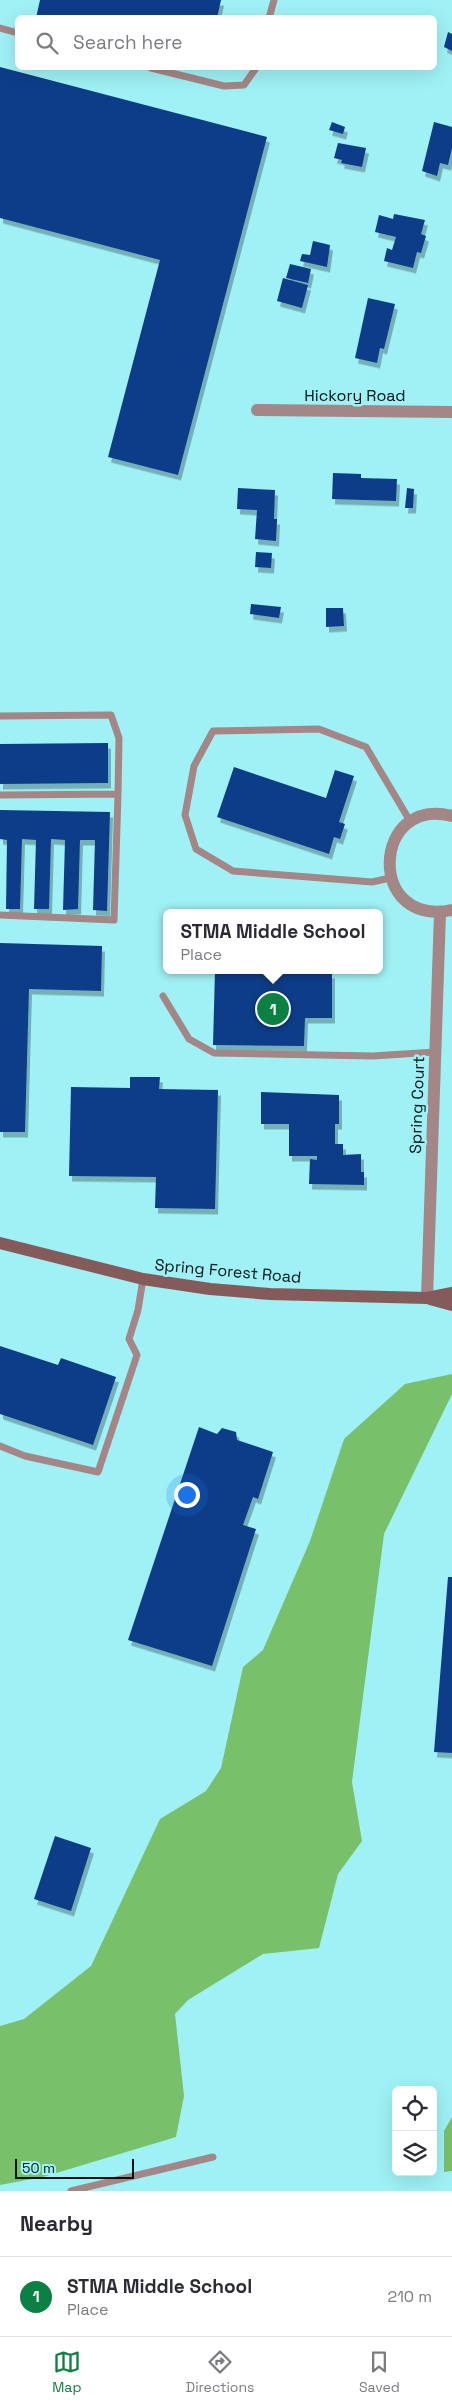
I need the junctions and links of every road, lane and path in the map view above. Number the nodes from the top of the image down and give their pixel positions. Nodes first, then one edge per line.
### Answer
1 (274, 0) edge
2 (270, 15) edge
3 (0, 28) edge
4 (15, 32) edge
5 (159, 70) edge
6 (255, 70) edge
7 (257, 410) dead end
8 (452, 412) edge
9 (0, 716) edge
10 (118, 794) junction
11 (0, 795) edge
12 (452, 816) edge
13 (410, 821) junction
14 (390, 878) junction
15 (446, 911) edge
16 (0, 915) edge
17 (163, 996) dead end
18 (435, 1052) junction
19 (0, 1243) edge
20 (143, 1279) junction
21 (452, 1294) edge
22 (427, 1298) junction
23 (452, 1306) edge
24 (0, 1446) edge
25 (213, 2157) dead end
26 (71, 2191) edge

1 - 2 lane
3 - 4 lane
5 - 6 lane
7 - 8 street, Hickory Road
9 - 10 lane
10 - 11 lane
10 - 16 lane
12 - 13 street
13 - 14 street
13 - 14 lane
14 - 15 street, Spring Court
15 - 18 street, Spring Court
17 - 18 lane
18 - 22 street, Spring Court
19 - 20 main road, Spring Forest Road
20 - 22 main road, Spring Forest Road
20 - 24 lane
21 - 22 main road, Spring Forest Road
22 - 23 main road, Spring Forest Road
25 - 26 lane

